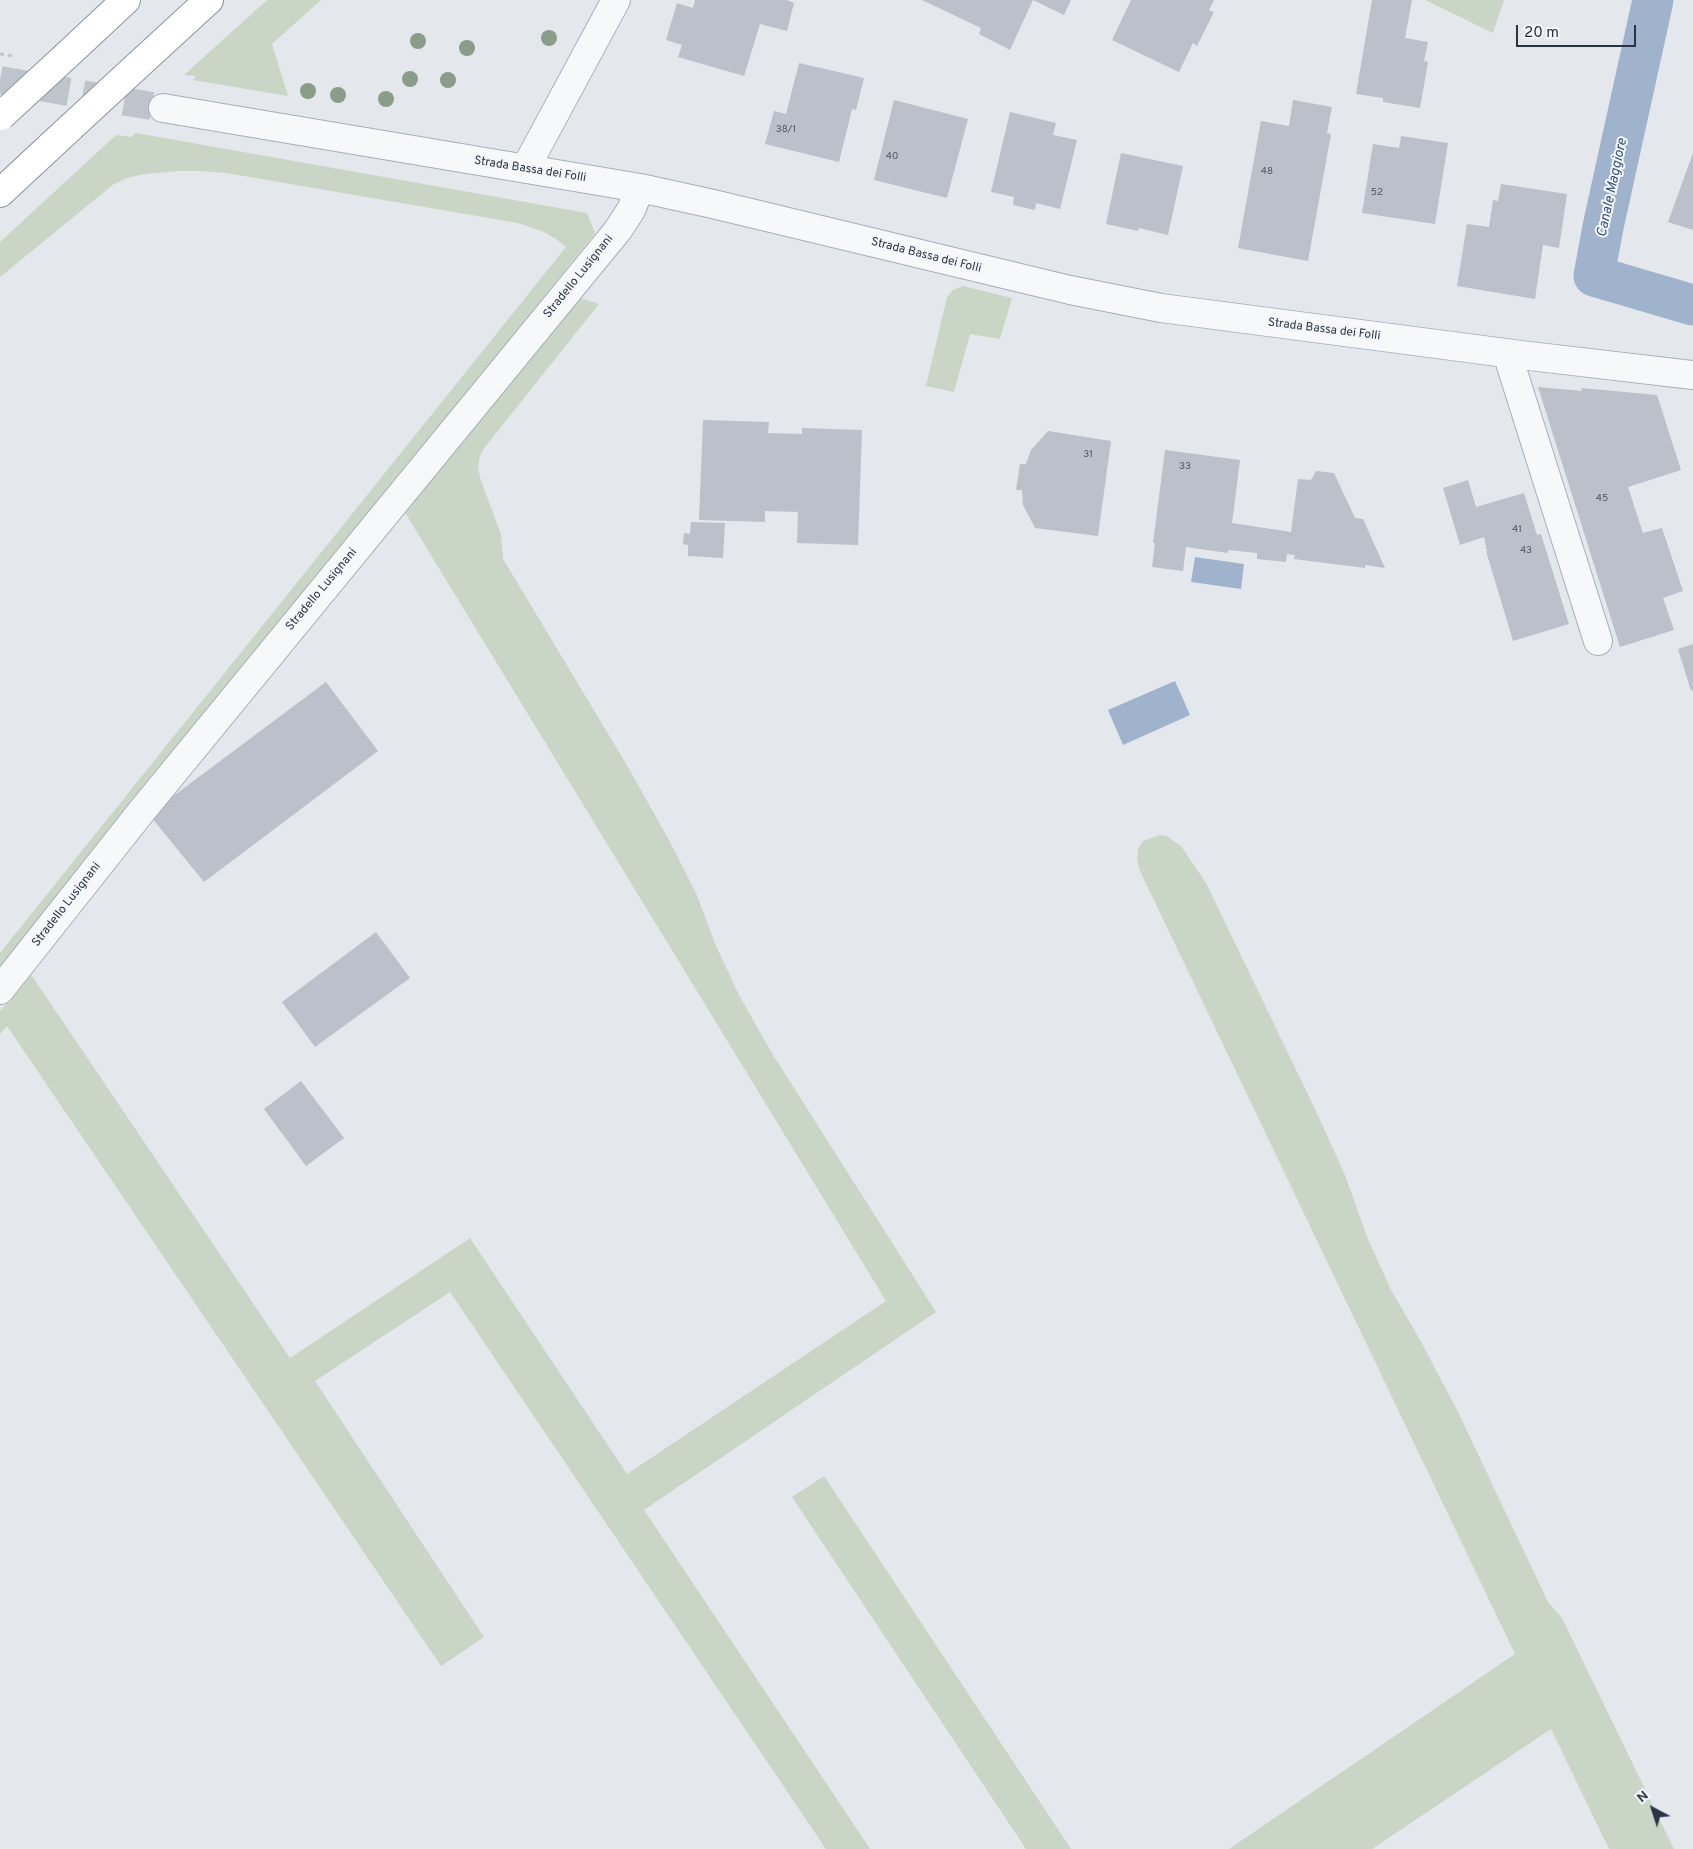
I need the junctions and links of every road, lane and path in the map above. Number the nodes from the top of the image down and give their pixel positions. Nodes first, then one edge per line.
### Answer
1 (126, 0) edge
2 (209, 0) edge
3 (616, 0) edge
4 (163, 108) tunnel mouth
5 (1, 117) edge
6 (524, 169) junction
7 (640, 188) junction
8 (0, 193) edge
9 (1507, 353) junction
10 (1693, 375) edge
11 (1598, 641) dead end
12 (0, 990) edge

1 - 5 highway, bridge
2 - 8 highway, bridge
3 - 6 street
4 - 6 street, Strada Bassa dei Folli
6 - 7 street, Strada Bassa dei Folli
7 - 9 street, Strada Bassa dei Folli
7 - 12 street, Stradello Lusignani
9 - 10 street, Strada Bassa dei Folli
9 - 11 street

